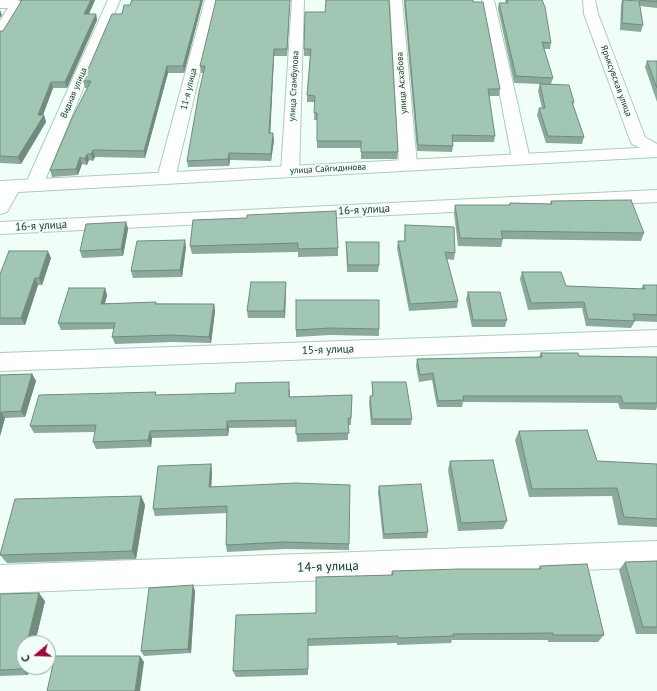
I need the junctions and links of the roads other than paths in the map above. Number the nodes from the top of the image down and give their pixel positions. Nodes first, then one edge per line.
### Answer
1 (114, 0) edge
2 (211, 0) edge
3 (298, 0) edge
4 (396, 0) edge
5 (488, 0) edge
6 (588, 0) edge
7 (6, 3) edge
8 (0, 33) edge
9 (657, 152) edge
10 (521, 159) junction
11 (408, 165) junction
12 (290, 172) junction
13 (166, 178) junction
14 (34, 186) junction
15 (6, 187) edge
16 (657, 196) edge
17 (0, 208) edge
18 (0, 228) edge
19 (657, 338) edge
20 (0, 362) edge
21 (657, 554) edge
22 (0, 579) edge

1 - 14 street, Видная улица
2 - 13 street, 11-я улица
3 - 12 street, улица Стамбулова
4 - 11 street, улица Асхабова
5 - 10 street
6 - 9 street, Ярыксувская улица
7 - 8 street
9 - 10 street, улица Сайгидинова
10 - 11 street, улица Сайгидинова
11 - 12 street, улица Сайгидинова
12 - 13 street, улица Сайгидинова
13 - 14 street, улица Сайгидинова
14 - 15 street, улица Сайгидинова
15 - 17 street
16 - 18 street, 16-я улица
19 - 20 street, 15-я улица
21 - 22 street, 14-я улица

